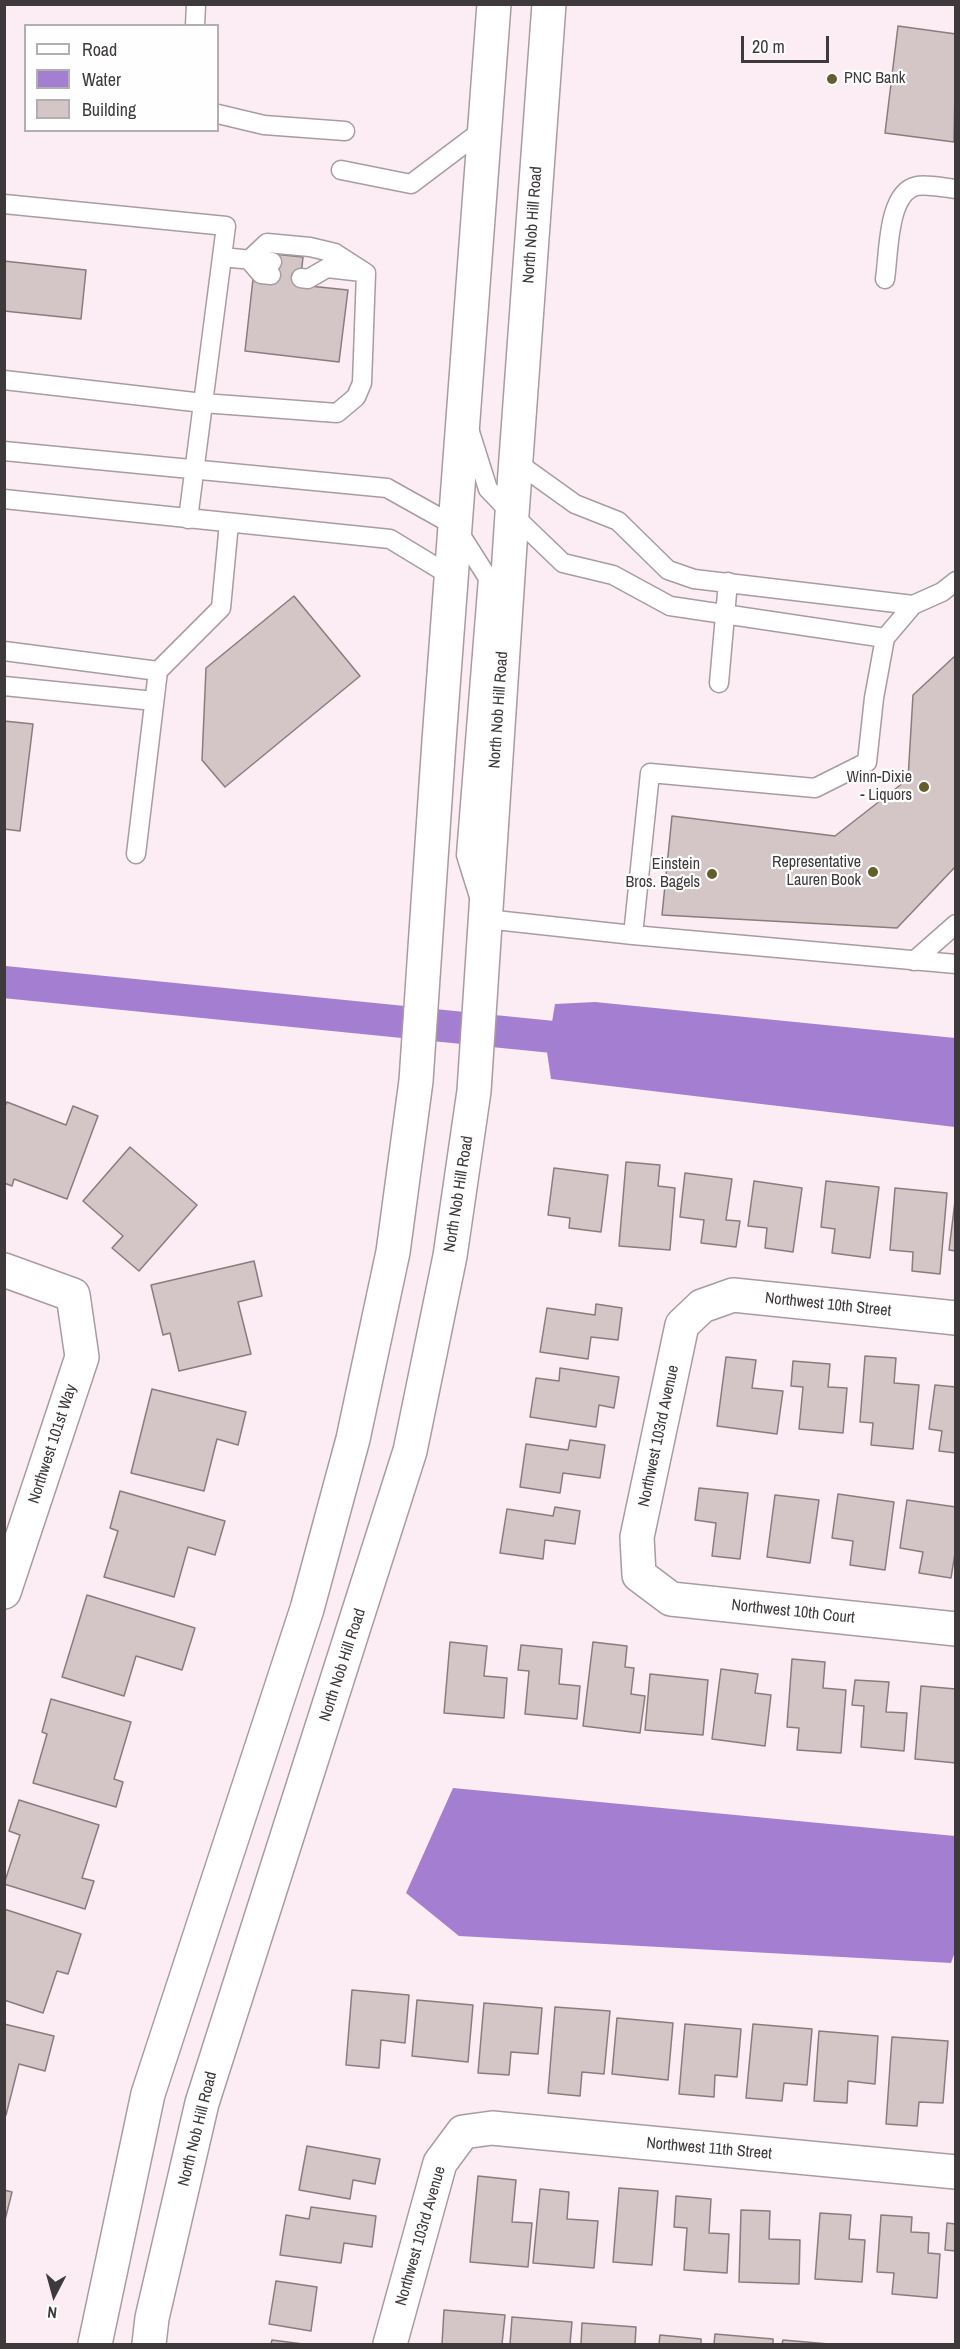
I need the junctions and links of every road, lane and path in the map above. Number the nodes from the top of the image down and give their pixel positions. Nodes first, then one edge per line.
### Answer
1 (196, 4) edge
2 (494, 4) edge
3 (549, 4) edge
4 (195, 24) edge
5 (219, 114) edge
6 (484, 129) junction
7 (345, 132) dead end
8 (341, 170) dead end
9 (956, 189) edge
10 (4, 204) edge
11 (222, 257) junction
12 (249, 260) junction
13 (272, 268) dead end
14 (301, 271) dead end
15 (366, 273) junction
16 (885, 279) dead end
17 (4, 380) edge
18 (203, 403) junction
19 (463, 407) junction
20 (4, 451) edge
21 (516, 461) junction
22 (193, 471) junction
23 (4, 499) edge
24 (512, 514) junction
25 (188, 519) junction
26 (229, 523) junction
27 (455, 526) junction
28 (451, 576) junction
29 (956, 581) edge
30 (728, 582) junction
31 (913, 606) junction
32 (724, 615) junction
33 (885, 638) junction
34 (4, 651) edge
35 (158, 671) junction
36 (719, 683) dead end
37 (4, 686) edge
38 (154, 701) junction
39 (136, 854) dead end
40 (486, 919) junction
41 (956, 924) edge
42 (633, 935) junction
43 (914, 961) junction
44 (956, 964) edge
45 (4, 1270) edge
46 (702, 1306) joint
47 (956, 1318) edge
48 (639, 1575) joint
49 (4, 1592) edge
50 (956, 1629) edge
51 (463, 2132) joint
52 (956, 2172) edge
53 (94, 2344) edge
54 (149, 2344) edge
55 (390, 2344) edge

1 - 4 lane
2 - 6 main road
3 - 21 main road, North Nob Hill Road
5 - 7 lane
6 - 8 lane
6 - 19 main road
9 - 16 lane
10 - 11 lane
11 - 12 lane
11 - 18 lane
12 - 13 lane
12 - 15 lane
14 - 15 lane
15 - 18 lane
17 - 18 lane
18 - 22 lane
19 - 24 lane
19 - 27 main road
20 - 22 lane
21 - 24 main road, North Nob Hill Road
21 - 30 lane
22 - 25 lane
22 - 27 lane
23 - 25 lane
24 - 32 lane
24 - 40 main road, North Nob Hill Road
25 - 26 lane
26 - 28 lane
26 - 35 lane
27 - 28 main road
27 - 40 lane
28 - 53 main road
29 - 31 lane
30 - 31 lane
30 - 32 lane
31 - 33 lane
32 - 33 lane
32 - 36 lane
33 - 42 lane
34 - 35 lane
35 - 38 lane
37 - 38 lane
38 - 39 lane
40 - 42 lane
40 - 54 main road, North Nob Hill Road
41 - 43 lane
42 - 43 lane
43 - 44 lane
45 - 49 main road, Northwest 101st Way
46 - 47 main road, Northwest 10th Street
46 - 48 main road, Northwest 103rd Avenue
48 - 50 main road, Northwest 10th Court
51 - 52 main road, Northwest 11th Street
51 - 55 main road, Northwest 103rd Avenue

